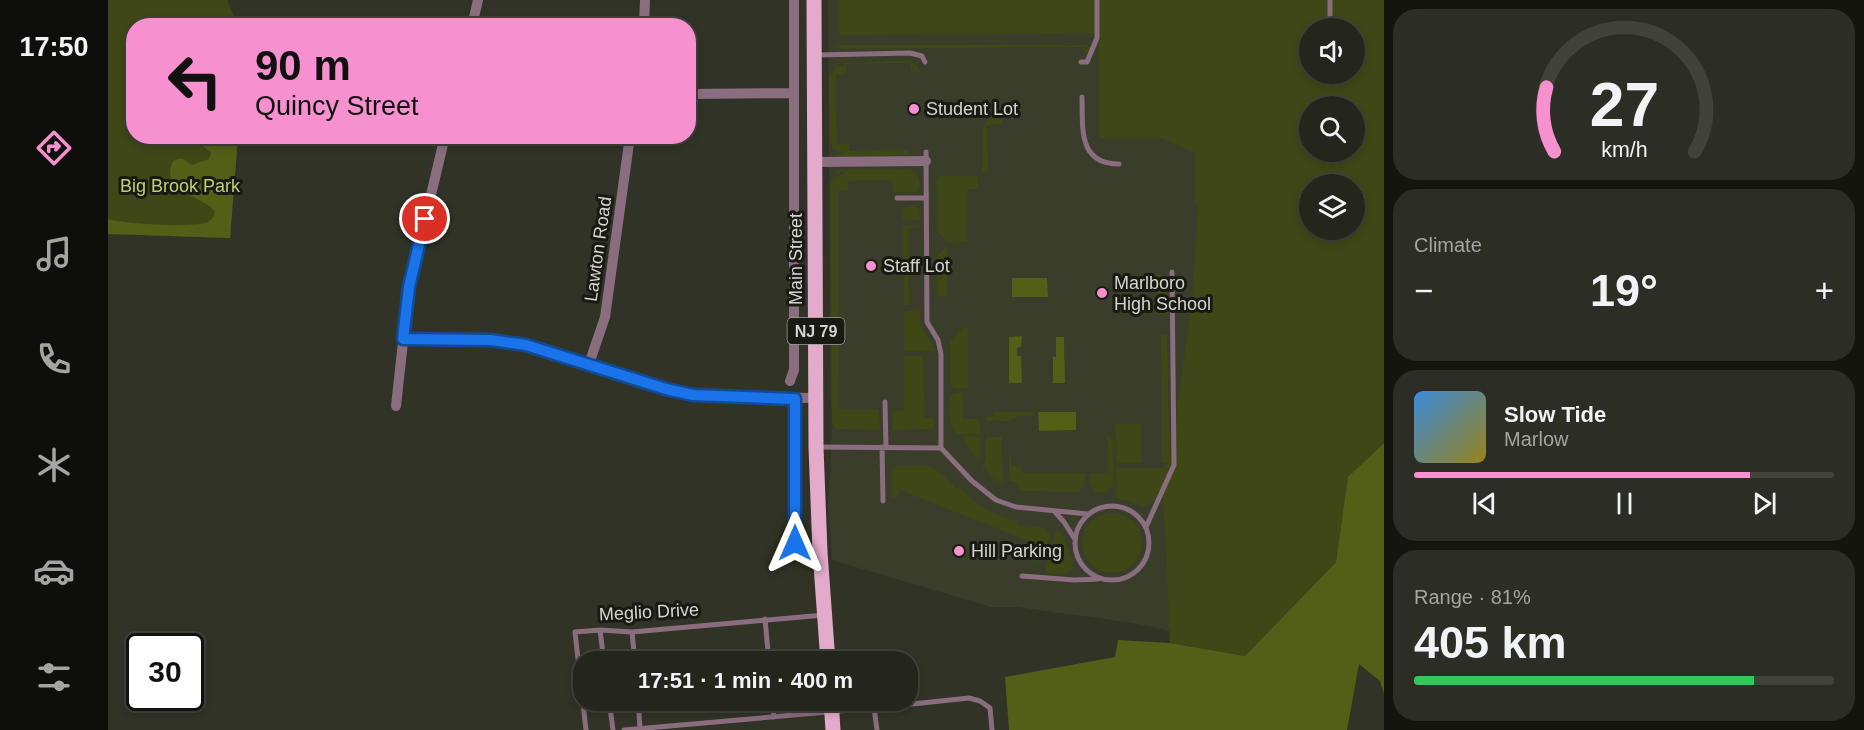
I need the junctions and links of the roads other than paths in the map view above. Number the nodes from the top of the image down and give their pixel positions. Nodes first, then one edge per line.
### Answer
1 (478, 0) edge
2 (645, 0) edge
3 (794, 0) edge
4 (814, 0) edge
5 (1097, 0) edge
6 (1330, 0) edge
7 (474, 18) edge
8 (644, 18) edge
9 (1330, 18) edge
10 (814, 55) junction
11 (925, 62) dead end
12 (1081, 62) dead end
13 (794, 93) junction
14 (696, 94) edge
15 (1082, 97) dead end
16 (443, 144) edge
17 (629, 144) edge
18 (930, 158) joint
19 (815, 162) junction
20 (1119, 164) dead end
21 (897, 198) dead end
22 (926, 198) junction
23 (1172, 272) dead end
24 (403, 339) junction
25 (590, 364) junction
26 (790, 381) dead end
27 (816, 398) junction
28 (795, 399) junction
29 (885, 402) dead end
30 (396, 406) dead end
31 (816, 447) junction
32 (884, 448) junction
33 (942, 448) junction
34 (883, 501) dead end
35 (1053, 510) junction
36 (1088, 514) junction
37 (1146, 527) junction
38 (1074, 538) junction
39 (795, 543) dead end
40 (1022, 576) dead end
41 (1099, 579) junction
42 (824, 615) junction
43 (765, 620) junction
44 (600, 630) junction
45 (632, 632) junction
46 (603, 651) edge
47 (633, 651) edge
48 (768, 651) edge
49 (827, 651) edge
50 (918, 703) edge
51 (610, 711) edge
52 (639, 711) edge
53 (773, 711) edge
54 (805, 711) edge
55 (831, 711) edge
56 (874, 711) edge
57 (774, 717) junction
58 (640, 728) junction
59 (586, 730) edge
60 (613, 730) edge
61 (624, 730) edge
62 (833, 730) edge
63 (877, 730) edge
64 (992, 730) edge

1 - 7 street
2 - 8 street
3 - 13 street
4 - 10 main road, Main Street / NJ 79
5 - 12 lane
6 - 9 lane
10 - 11 lane
10 - 19 main road, Main Street / NJ 79
13 - 14 street
13 - 26 street
15 - 20 lane
16 - 24 street
17 - 25 street, Lawton Road
18 - 19 street
18 - 22 lane
19 - 27 main road, Main Street / NJ 79
21 - 22 lane
22 - 33 lane
23 - 37 lane
24 - 25 street
24 - 30 street
25 - 28 street
27 - 28 street
27 - 31 main road, Main Street / NJ 79
28 - 39 street
29 - 32 lane
31 - 32 lane
31 - 42 main road, Main Street / NJ 79
32 - 33 lane
32 - 34 lane
33 - 35 lane
35 - 36 lane
35 - 38 lane
36 - 37 lane
36 - 38 lane
37 - 41 lane
38 - 41 lane
40 - 41 lane
42 - 43 lane, Meglio Drive
42 - 49 main road, Main Street / NJ 79
43 - 45 lane, Meglio Drive
43 - 48 lane
44 - 45 lane, Meglio Drive
44 - 46 lane
44 - 59 lane, Meglio Drive
45 - 47 lane
50 - 64 lane
51 - 60 lane
52 - 58 lane
53 - 57 lane
54 - 57 lane
55 - 62 main road
56 - 63 lane
57 - 58 lane
58 - 61 lane

